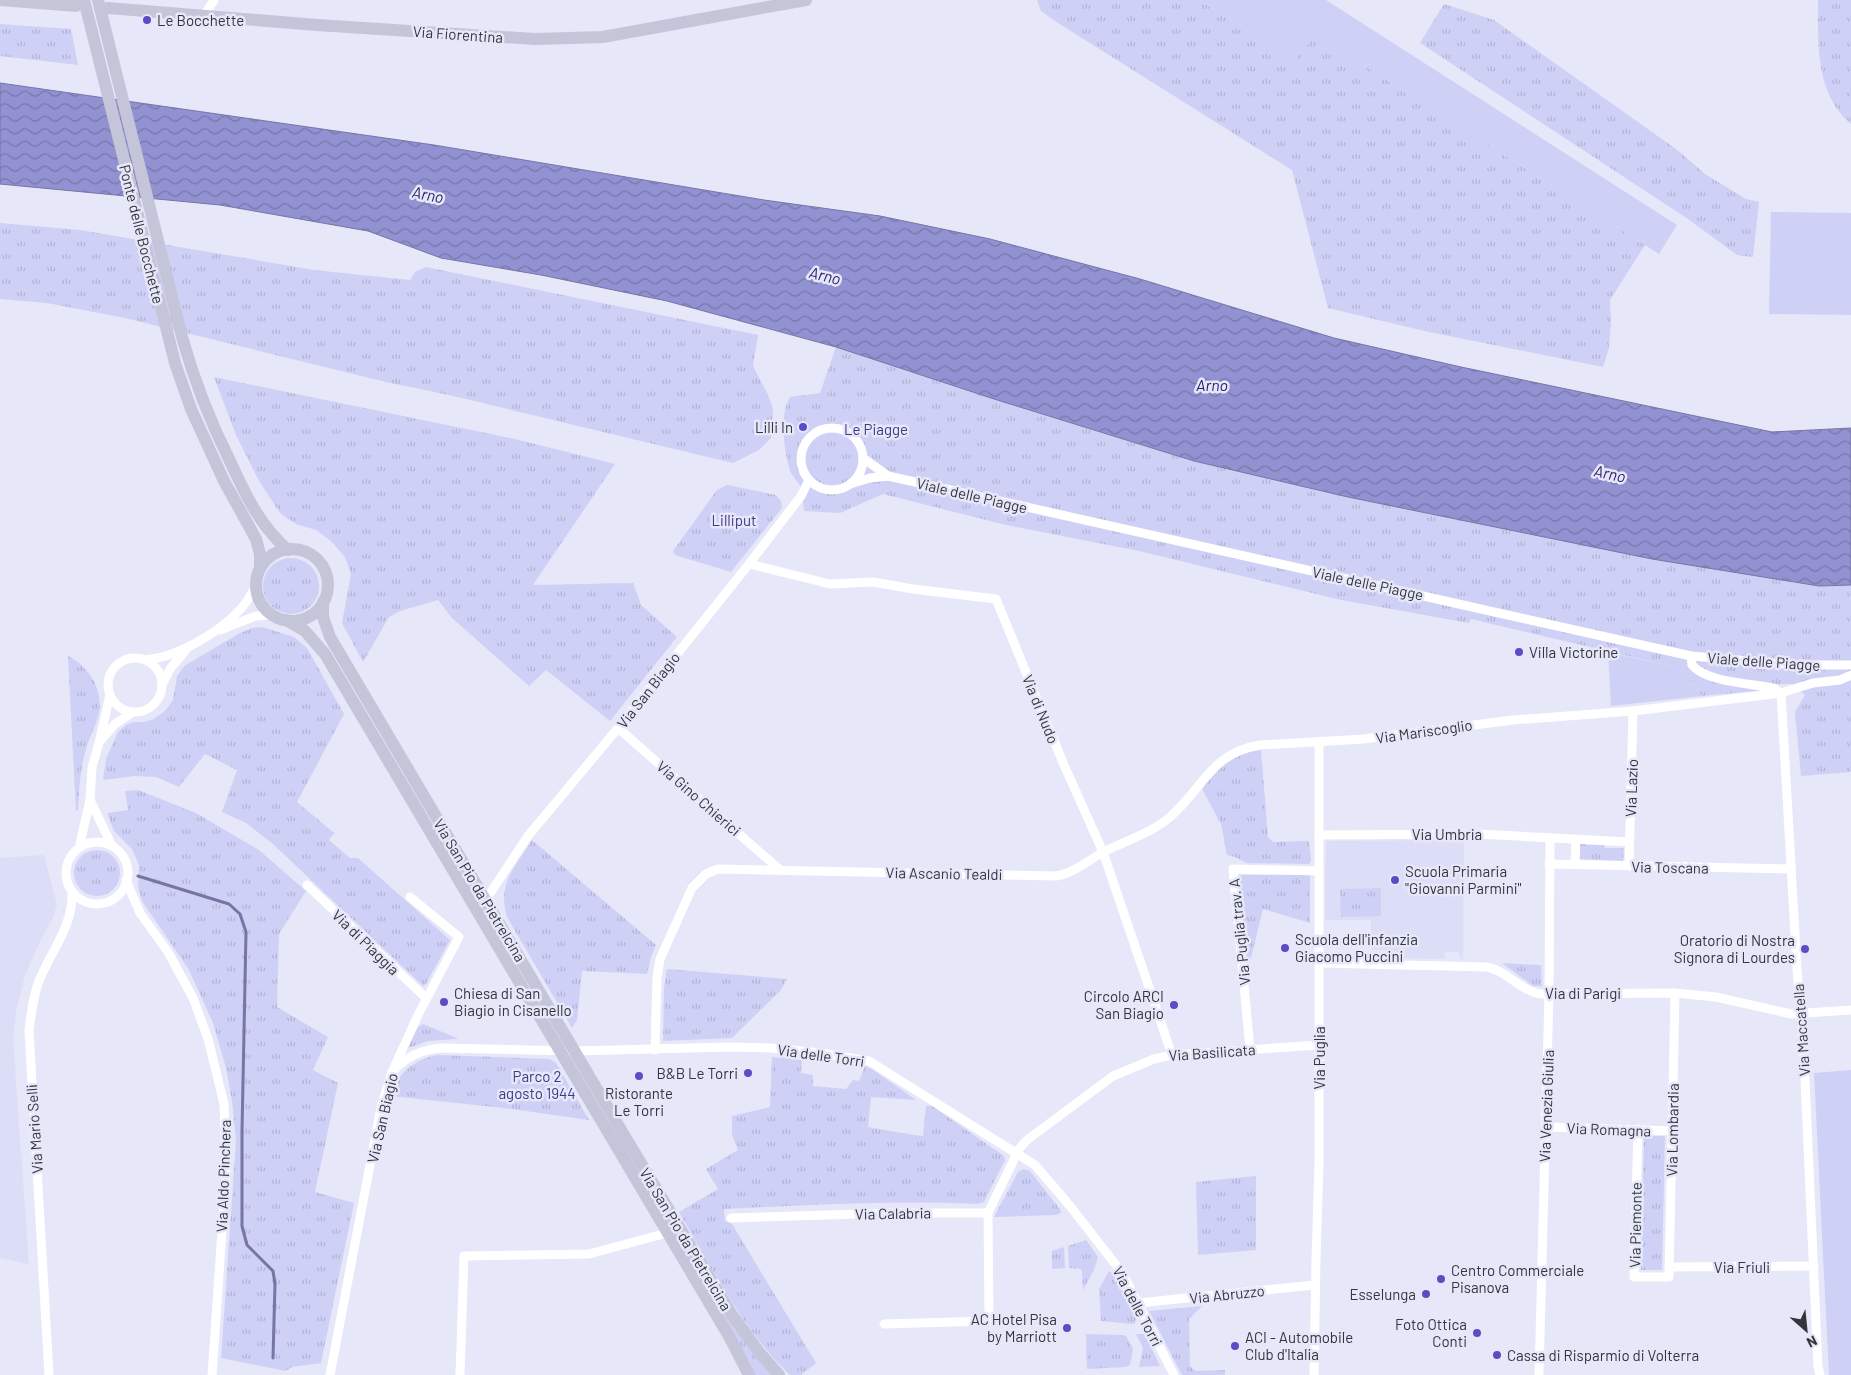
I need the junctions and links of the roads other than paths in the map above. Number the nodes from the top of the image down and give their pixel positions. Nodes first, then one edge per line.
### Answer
1 (0, 0) edge
2 (214, 0) edge
3 (805, 0) edge
4 (80, 3) edge
5 (778, 3) edge
6 (103, 4) edge
7 (204, 16) junction
8 (864, 458) junction
9 (888, 476) junction
10 (810, 480) junction
11 (850, 484) junction
12 (288, 550) junction
13 (749, 564) junction
14 (260, 569) junction
15 (256, 586) junction
16 (323, 602) junction
17 (272, 615) junction
18 (286, 620) junction
19 (210, 634) junction
20 (189, 647) junction
21 (1690, 656) junction
22 (144, 660) junction
23 (1851, 665) edge
24 (1851, 675) edge
25 (162, 686) junction
26 (1781, 693) junction
27 (110, 695) junction
28 (1634, 711) junction
29 (133, 712) junction
30 (618, 728) junction
31 (1319, 742) junction
32 (99, 743) junction
33 (90, 800) junction
34 (1319, 835) junction
35 (1550, 838) junction
36 (1576, 839) junction
37 (1629, 842) junction
38 (112, 846) junction
39 (79, 848) junction
40 (1103, 852) junction
41 (1549, 864) junction
42 (1575, 864) junction
43 (1629, 866) junction
44 (779, 869) junction
45 (1791, 869) junction
46 (1319, 871) junction
47 (126, 880) junction
48 (307, 886) dead end
49 (72, 891) junction
50 (410, 897) dead end
51 (486, 901) junction
52 (1319, 963) junction
53 (1675, 993) junction
54 (1550, 994) junction
55 (426, 998) junction
56 (1851, 1010) edge
57 (1801, 1014) junction
58 (1319, 1045) junction
59 (1250, 1049) junction
60 (655, 1050) junction
61 (559, 1051) junction
62 (575, 1051) junction
63 (1172, 1055) junction
64 (392, 1072) junction
65 (1546, 1127) junction
66 (1638, 1129) junction
67 (1672, 1131) junction
68 (1017, 1153) junction
69 (988, 1213) junction
70 (731, 1218) dead end
71 (667, 1233) junction
72 (1814, 1266) junction
73 (1669, 1267) junction
74 (1315, 1285) junction
75 (1138, 1303) junction
76 (884, 1324) dead end
77 (49, 1372) edge
78 (1818, 1372) edge
79 (42, 1375) edge
80 (212, 1375) edge
81 (330, 1375) edge
82 (460, 1375) edge
83 (749, 1375) edge
84 (779, 1375) edge
85 (1174, 1375) edge
86 (1314, 1375) edge
87 (1539, 1375) edge

1 - 4 main road
2 - 7 street
3 - 5 main road, Via Fiorentina
4 - 14 main road, Ponte delle Bocchette
5 - 7 main road, Via Fiorentina
6 - 7 main road, Via Fiorentina
6 - 12 main road, Ponte delle Bocchette
8 - 9 street, Viale delle Piagge
8 - 10 street
8 - 11 street
9 - 11 street, Viale delle Piagge
9 - 21 street, Viale delle Piagge
10 - 11 street
10 - 13 street, Via San Biagio
12 - 14 main road
12 - 16 main road
13 - 30 street, Via San Biagio
13 - 40 street, Via di Nudo
14 - 15 main road
15 - 17 main road
15 - 19 street
16 - 18 main road
16 - 51 main road, Via San Pio da Pietrelcina
17 - 18 main road
17 - 19 street
18 - 61 main road, Via San Pio da Pietrelcina
19 - 20 street
20 - 22 street
20 - 25 street
21 - 23 street, Viale delle Piagge
21 - 26 street
22 - 25 street
22 - 27 street
24 - 26 street
25 - 29 street
26 - 28 street, Via Mariscoglio
26 - 45 street, Via Maccatella
27 - 29 street
27 - 32 street
28 - 31 street, Via Mariscoglio
28 - 37 street, Via Lazio
29 - 32 street
30 - 44 street, Via Gino Chierici
30 - 51 street, Via San Biagio
31 - 34 street, Via Puglia
31 - 40 street, Via Mariscoglio
32 - 33 street
33 - 38 street
33 - 39 street
34 - 35 street, Via Umbria
34 - 46 street, Via Puglia
35 - 36 street, Via Umbria
35 - 41 street, Via Venezia Giulia
36 - 37 street, Via Umbria
36 - 42 street
37 - 43 street, Via Lazio
38 - 39 street
38 - 47 street
39 - 49 street
40 - 44 street, Via Ascanio Tealdi
40 - 63 street, Via di Nudo
41 - 42 street, Via Toscana
41 - 54 street, Via Venezia Giulia
42 - 43 street, Via Toscana
43 - 45 street, Via Toscana
44 - 60 street, Via Ascanio Tealdi
45 - 57 street, Via Maccatella
46 - 52 street, Via Puglia
46 - 59 street, Via Puglia trav. A
47 - 49 street
47 - 80 street, Via Aldo Pinchera
48 - 55 street, Via di Piaggia
49 - 77 street, Via Mario Selli
50 - 55 street, Via San Biagio
51 - 62 main road, Via San Pio da Pietrelcina
52 - 54 street, Via di Parigi
52 - 58 street, Via Puglia
53 - 54 street, Via di Parigi
53 - 57 street, Via di Parigi
53 - 67 street, Via Lombardia
54 - 65 street, Via Venezia Giulia
55 - 64 street, Via San Biagio
56 - 57 street, Via di Parigi
57 - 72 street, Via Maccatella
58 - 59 street, Via Basilicata
58 - 74 street, Via Puglia
59 - 63 street, Via Basilicata
60 - 62 street, Via delle Torri
60 - 68 street, Via delle Torri
61 - 62 street, Via delle Torri
61 - 64 street, Via delle Torri
61 - 71 main road, Via San Pio da Pietrelcina
62 - 84 main road, Via San Pio da Pietrelcina
63 - 68 street, Via Basilicata
64 - 81 street, Via San Biagio
65 - 66 street, Via Romagna
65 - 87 street, Via Venezia Giulia
66 - 67 street, Via Romagna
66 - 73 street, Via Piemonte
67 - 73 street, Via Lombardia
68 - 69 street
68 - 75 street, Via delle Torri
69 - 70 street, Via Calabria
69 - 76 street
71 - 82 street
71 - 83 main road, Via San Pio da Pietrelcina
72 - 73 street, Via Friuli
72 - 78 street, Via Maccatella
74 - 75 street, Via Abruzzo
74 - 86 street, Via Puglia
75 - 85 street, Via delle Torri
77 - 79 street

